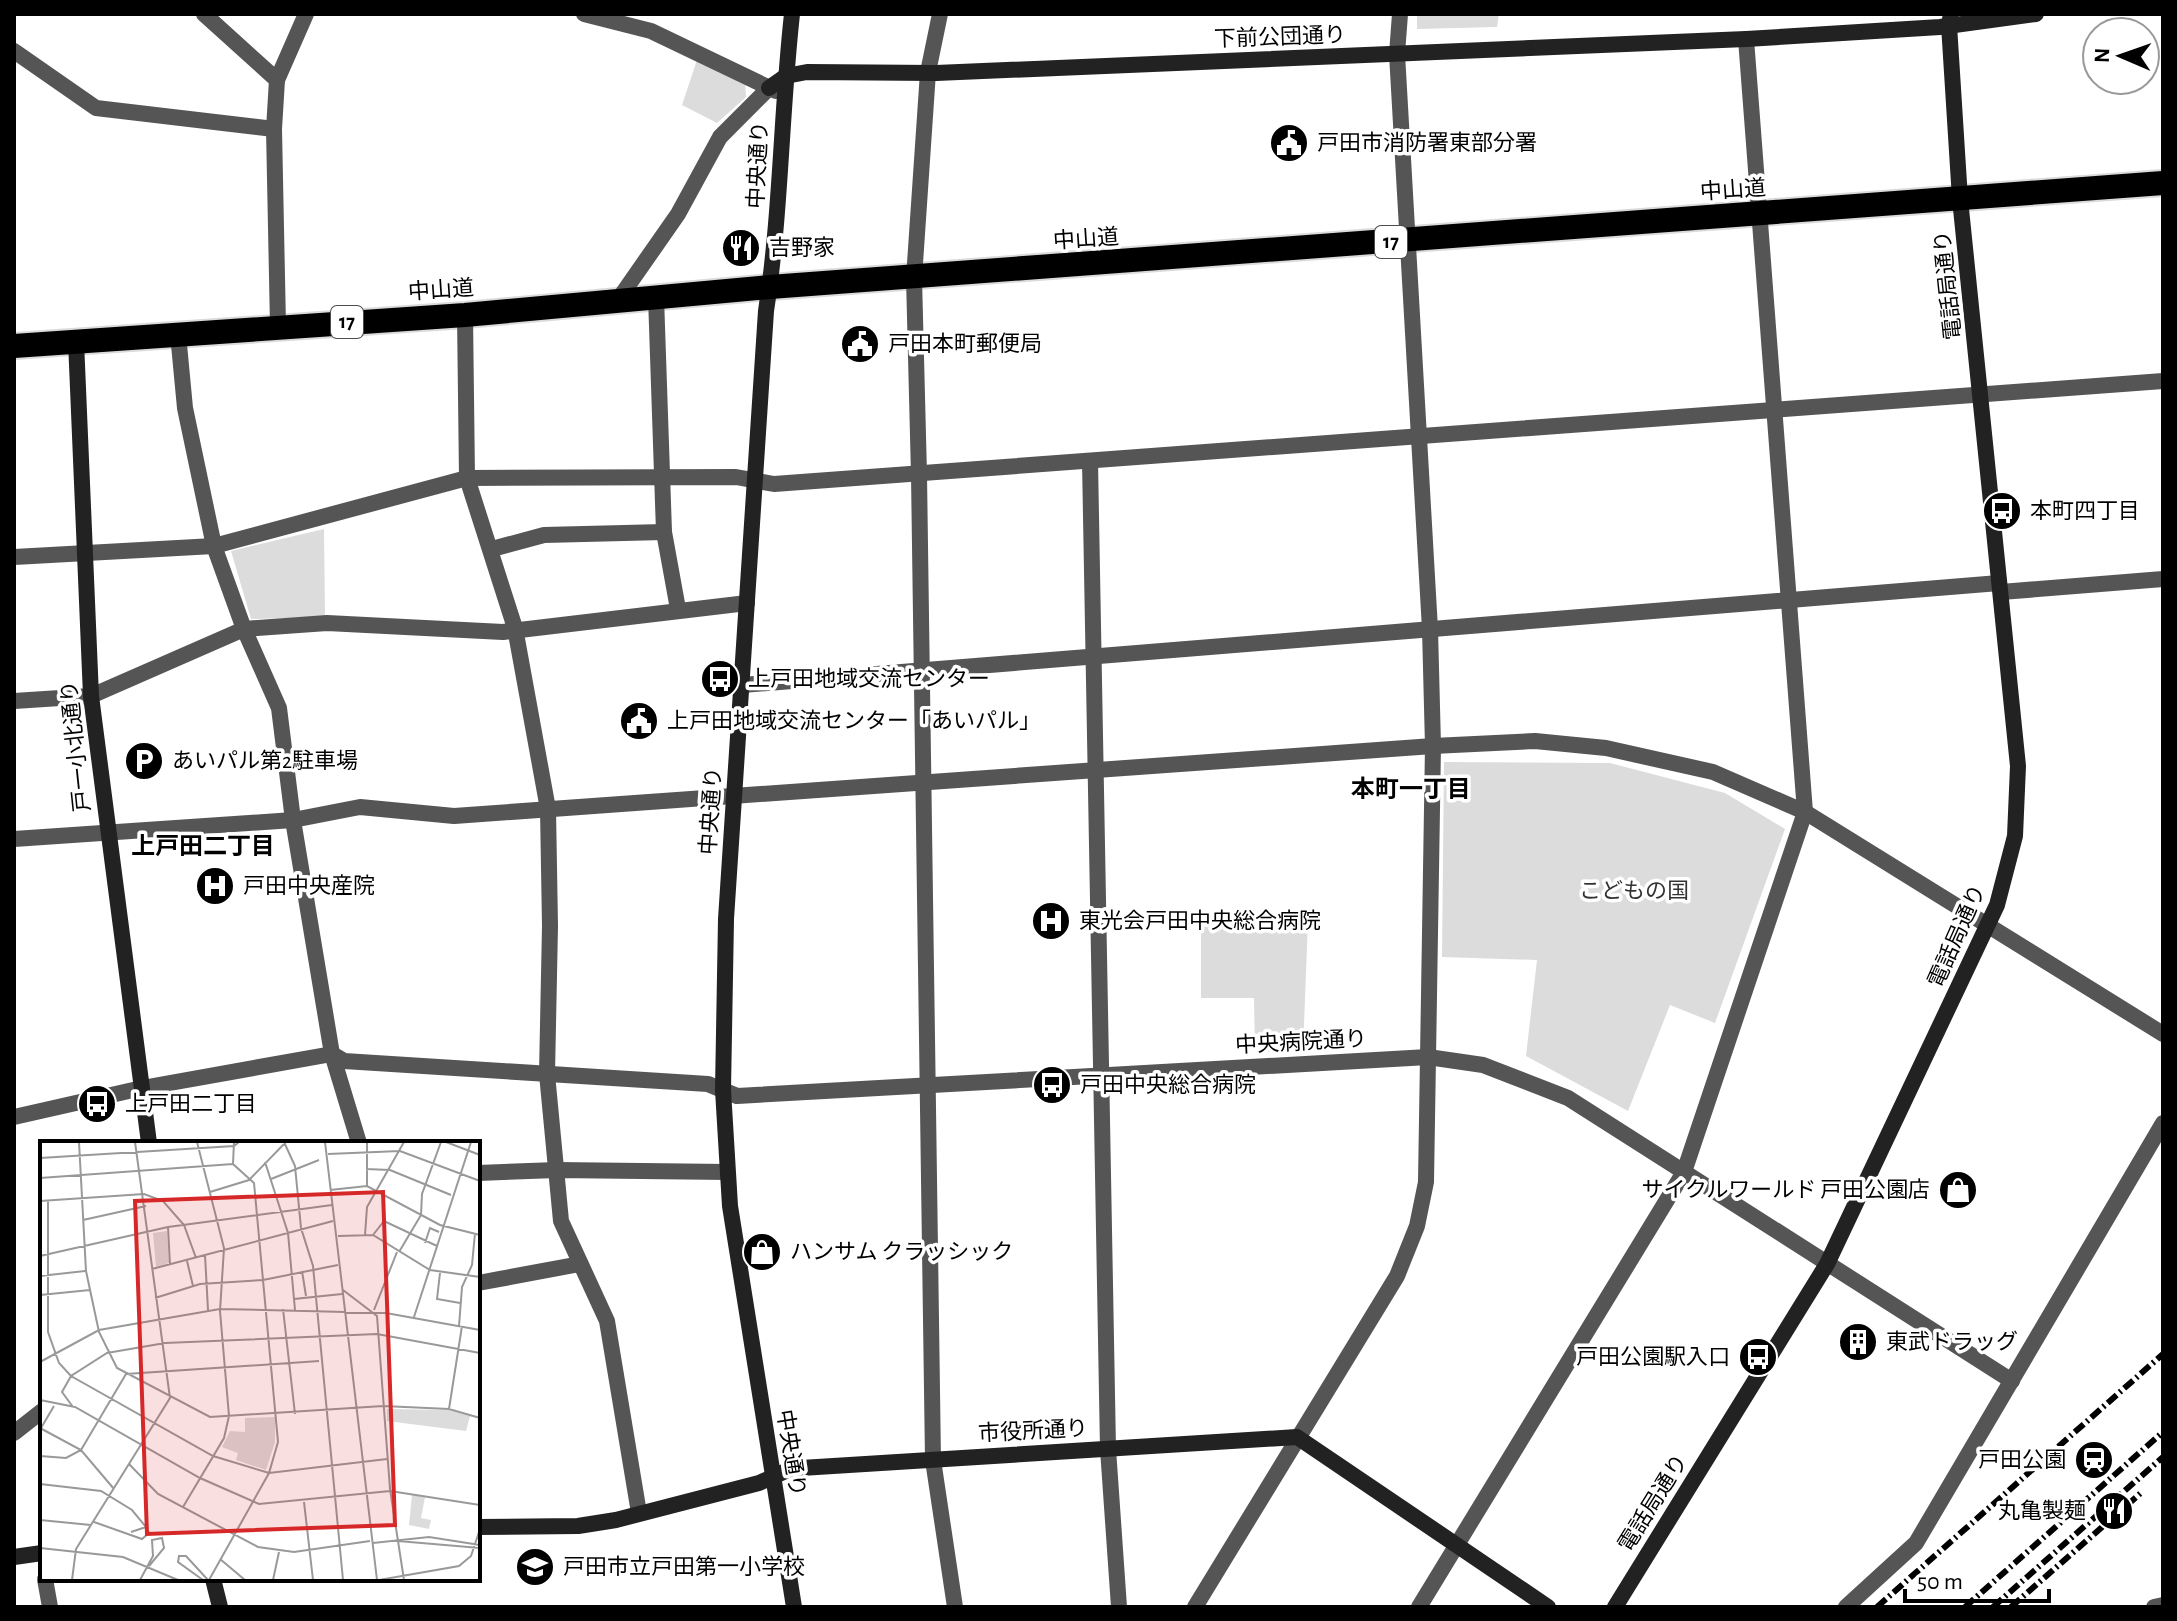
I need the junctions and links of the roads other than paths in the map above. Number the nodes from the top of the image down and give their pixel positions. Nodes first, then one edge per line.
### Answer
1 (204, 14) edge
2 (306, 14) edge
3 (584, 14) edge
4 (792, 14) edge
5 (940, 14) edge
6 (1400, 14) edge
7 (2036, 14) edge
8 (1950, 20) edge
9 (1746, 39) junction
10 (14, 51) edge
11 (1397, 54) junction
12 (928, 72) junction
13 (786, 76) junction
14 (277, 80) junction
15 (769, 88) junction
16 (784, 96) junction
17 (274, 129) junction
18 (2163, 183) edge
19 (1960, 199) junction
20 (1760, 214) junction
21 (1409, 240) junction
22 (914, 278) junction
23 (770, 287) junction
24 (656, 297) junction
25 (618, 300) junction
26 (465, 315) junction
27 (278, 326) junction
28 (178, 334) junction
29 (76, 341) junction
30 (14, 346) edge
31 (2163, 381) edge
32 (1981, 395) junction
33 (1776, 410) junction
34 (1418, 437) junction
35 (1090, 461) junction
36 (919, 475) junction
37 (661, 476) junction
38 (467, 478) junction
39 (755, 480) junction
40 (664, 532) junction
41 (214, 546) junction
42 (492, 549) junction
43 (84, 551) junction
44 (14, 557) edge
45 (2163, 579) edge
46 (2000, 587) junction
47 (1790, 601) junction
48 (747, 603) junction
49 (678, 609) junction
50 (515, 628) junction
51 (244, 629) junction
52 (1430, 629) junction
53 (1093, 658) junction
54 (922, 671) junction
55 (742, 685) junction
56 (91, 696) junction
57 (14, 701) edge
58 (1433, 746) junction
59 (1094, 771) junction
60 (924, 784) junction
61 (734, 798) junction
62 (548, 809) junction
63 (1805, 812) junction
64 (293, 820) junction
65 (108, 833) junction
66 (14, 839) edge
67 (1988, 926) junction
68 (2163, 1034) edge
69 (332, 1054) junction
70 (1428, 1057) junction
71 (547, 1074) junction
72 (1101, 1076) junction
73 (928, 1086) junction
74 (142, 1088) junction
75 (723, 1090) junction
76 (14, 1117) edge
77 (2163, 1123) edge
78 (149, 1141) edge
79 (358, 1141) edge
80 (557, 1170) junction
81 (727, 1172) junction
82 (1684, 1172) junction
83 (480, 1173) edge
84 (580, 1264) junction
85 (1827, 1264) junction
86 (480, 1283) edge
87 (2012, 1381) junction
88 (40, 1413) edge
89 (14, 1433) edge
90 (1297, 1437) junction
91 (1108, 1449) junction
92 (933, 1460) junction
93 (773, 1478) junction
94 (639, 1513) junction
95 (480, 1527) edge
96 (1457, 1546) junction
97 (14, 1557) edge
98 (40, 1557) edge
99 (45, 1581) edge
100 (214, 1581) edge
101 (2163, 1605) edge
102 (50, 1607) edge
103 (220, 1607) edge
104 (794, 1607) edge
105 (955, 1607) edge
106 (1119, 1607) edge
107 (1195, 1607) edge
108 (1419, 1607) edge
109 (1548, 1607) edge
110 (1615, 1607) edge
111 (1846, 1607) edge
112 (2154, 1607) edge

1 - 14 street
2 - 14 street
3 - 15 street
4 - 13 street, 中央通り
5 - 12 street
6 - 11 street
7 - 8 street, 下前公団通り
8 - 9 street, 下前公団通り
8 - 19 street, 電話局通り
9 - 11 street, 下前公団通り
9 - 20 street
10 - 17 street
11 - 12 street, 下前公団通り
11 - 21 street
12 - 13 street, 下前公団通り
12 - 22 street
13 - 15 street, 下前公団通り
13 - 16 street, 中央通り
14 - 17 street
15 - 16 street
15 - 25 street
16 - 23 street, 中央通り
17 - 27 street
18 - 19 highway, 中山道 / 17
19 - 20 highway, 中山道 / 17
19 - 32 street, 電話局通り
20 - 21 highway, 中山道 / 17
20 - 33 street
21 - 22 highway, 中山道 / 17
21 - 34 street
22 - 23 highway, 中山道 / 17
22 - 36 street
23 - 24 highway, 中山道 / 17
23 - 39 street, 中央通り
24 - 25 highway, 中山道 / 17
24 - 37 street
25 - 26 highway, 中山道 / 17
26 - 27 highway, 中山道 / 17
26 - 38 street
27 - 28 highway, 中山道 / 17
28 - 29 highway, 中山道 / 17
28 - 41 street
29 - 30 highway, 中山道 / 17
29 - 43 street, 戸一小北通り
31 - 32 street
32 - 33 street
32 - 46 street, 電話局通り
33 - 34 street
33 - 47 street
34 - 35 street
34 - 52 street
35 - 36 street
35 - 53 street
36 - 39 street
36 - 54 street
37 - 38 street
37 - 39 street
37 - 40 street
38 - 41 street
38 - 42 street
39 - 48 street, 中央通り
40 - 42 street
40 - 49 street
41 - 43 street
41 - 51 street
42 - 50 street
43 - 44 street
43 - 56 street, 戸一小北通り
45 - 46 street
46 - 47 street
46 - 67 street, 電話局通り
47 - 52 street
47 - 63 street
48 - 49 street
48 - 55 street, 中央通り
49 - 50 street
50 - 51 street
50 - 62 street
51 - 56 street
51 - 64 street
52 - 53 street
52 - 58 street
53 - 54 street
53 - 59 street
54 - 55 street
54 - 60 street
55 - 61 street, 中央通り
56 - 57 street
56 - 65 street, 戸一小北通り
58 - 59 street
58 - 63 street
58 - 70 street
59 - 60 street
59 - 72 street
60 - 61 street
60 - 73 street
61 - 62 street
61 - 75 street, 中央通り
62 - 64 street
62 - 71 street
63 - 67 street
63 - 82 street
64 - 65 street
64 - 69 street
65 - 66 street
65 - 74 street, 戸一小北通り
67 - 68 street
67 - 85 street, 電話局通り
69 - 71 street, 中央病院通り
69 - 74 street
69 - 79 street
70 - 72 street, 中央病院通り
70 - 82 street, 中央病院通り
70 - 90 street
71 - 75 street, 中央病院通り
71 - 80 street
72 - 73 street, 中央病院通り
72 - 91 street
73 - 75 street, 中央病院通り
73 - 92 street
74 - 76 street
74 - 78 street, 戸一小北通り
75 - 81 street, 中央通り
77 - 87 street
80 - 81 street
80 - 83 street
80 - 84 street
81 - 93 street, 中央通り
82 - 85 street, 中央病院通り
82 - 96 street
84 - 86 street
84 - 94 street
85 - 87 street, 中央病院通り
85 - 110 street, 電話局通り
87 - 111 street
88 - 89 street
90 - 91 street, 市役所通り
90 - 96 street
90 - 107 street
91 - 92 street, 市役所通り
91 - 106 street
92 - 93 street, 市役所通り
92 - 105 street
93 - 94 street, 市役所通り
93 - 104 street, 中央通り
94 - 95 street, 市役所通り
96 - 108 street
96 - 109 street
97 - 98 street
99 - 102 street
100 - 103 street
101 - 112 street

